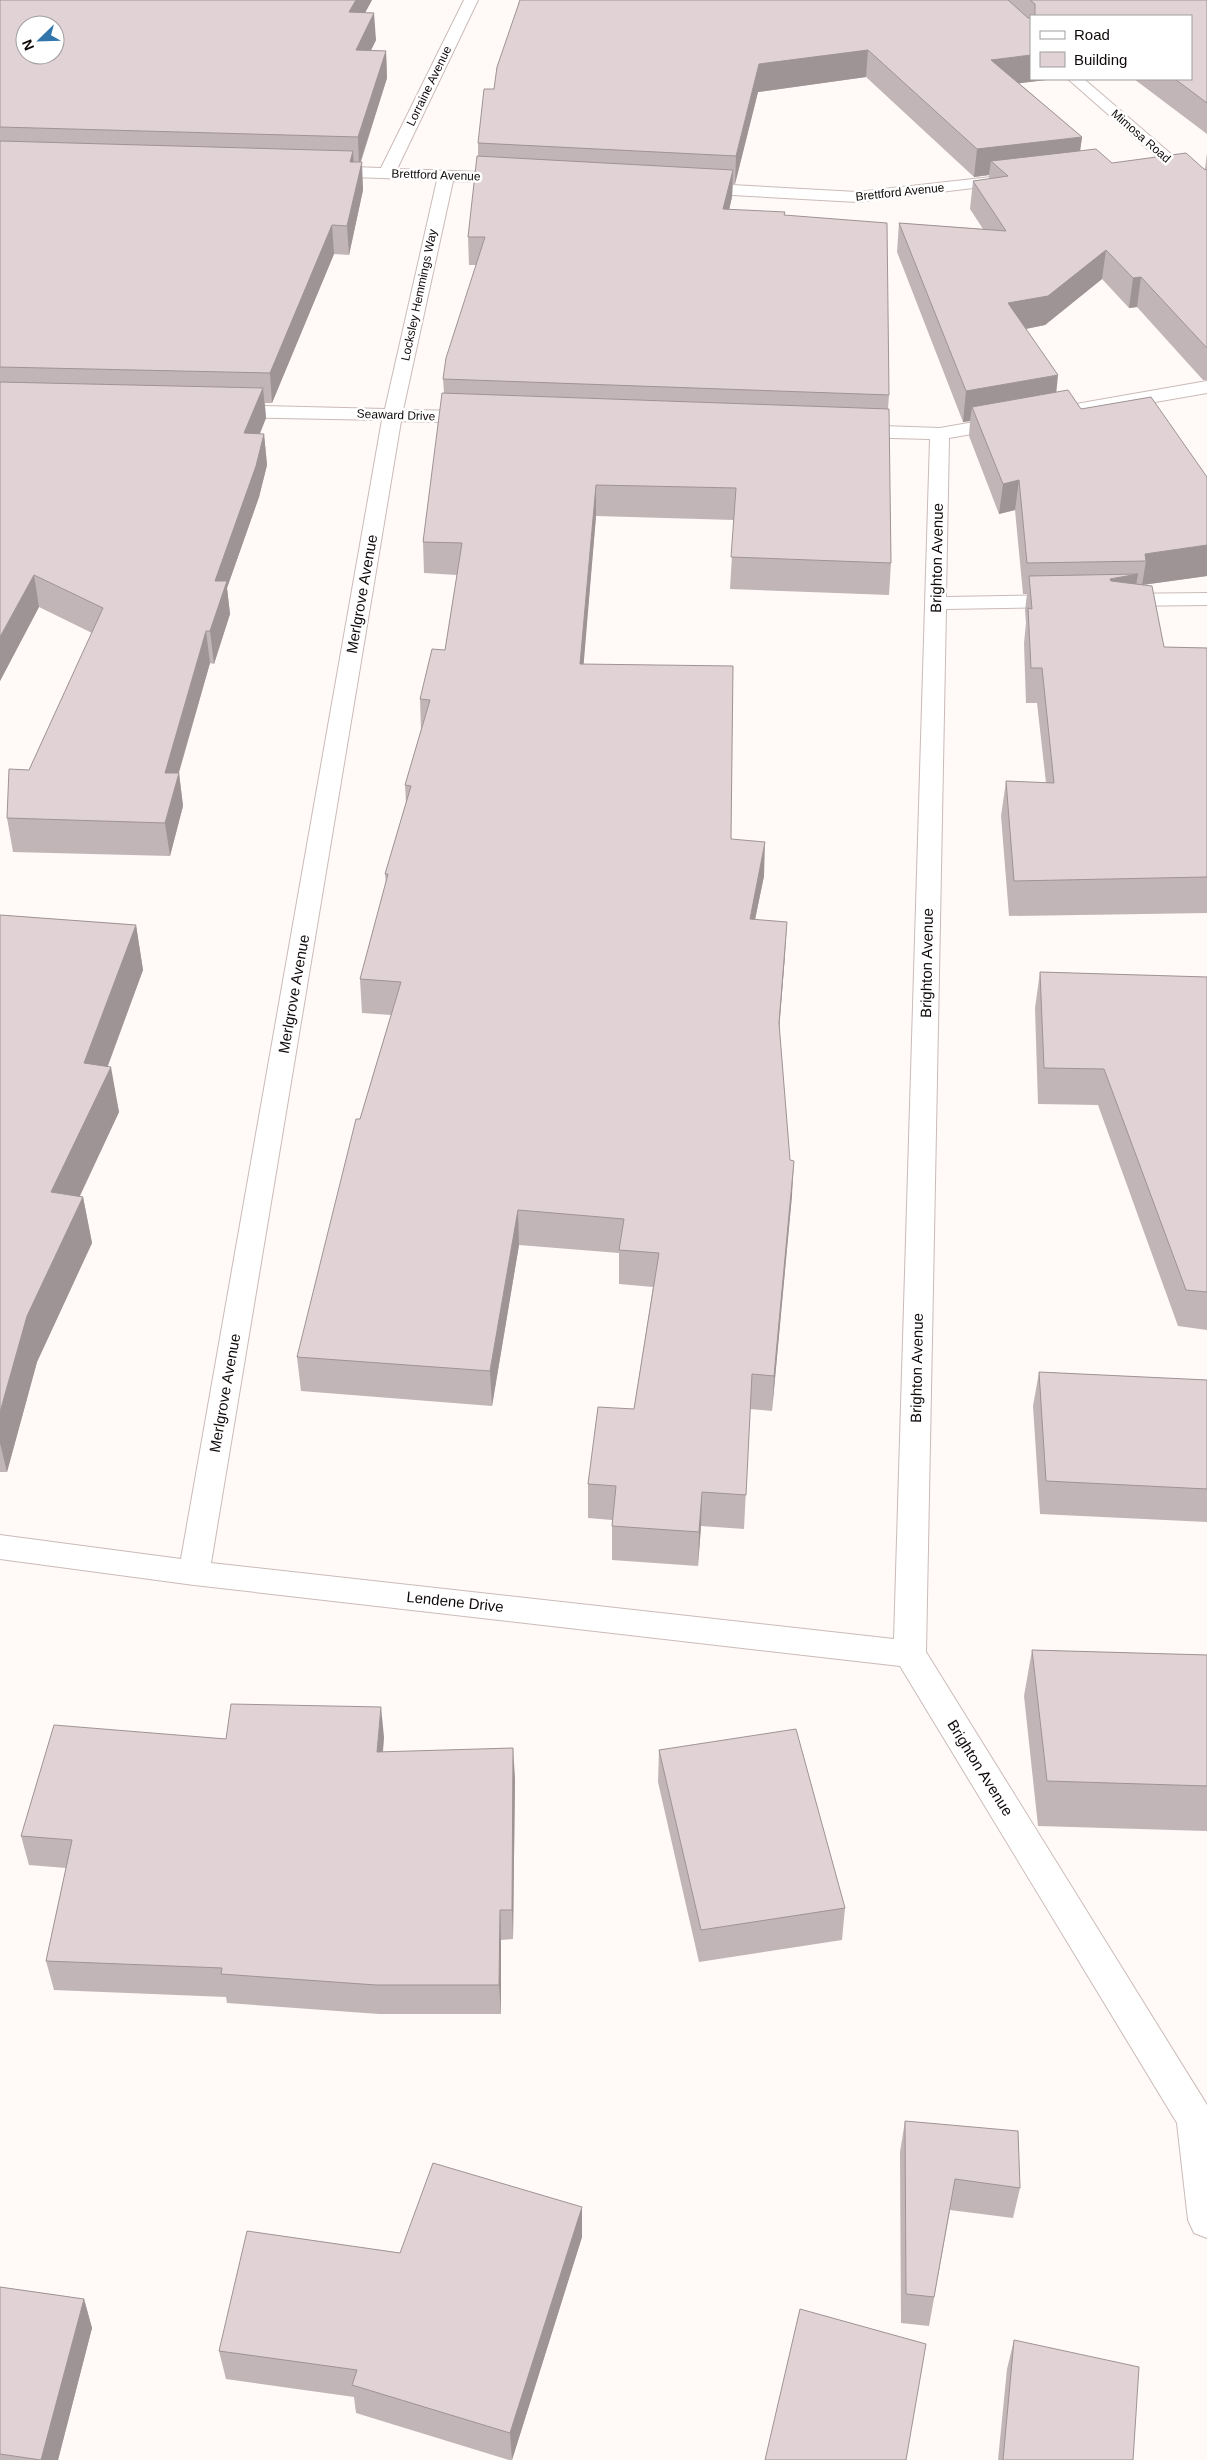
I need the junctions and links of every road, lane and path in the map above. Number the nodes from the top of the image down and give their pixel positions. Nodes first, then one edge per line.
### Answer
1 (471, 0) edge
2 (1076, 80) edge
3 (1169, 162) junction
4 (1150, 164) edge
5 (310, 170) edge
6 (386, 173) junction
7 (446, 175) junction
8 (1023, 178) edge
9 (524, 179) edge
10 (681, 188) edge
11 (1207, 193) edge
12 (1207, 387) edge
13 (206, 410) edge
14 (393, 414) junction
15 (492, 418) edge
16 (840, 431) edge
17 (940, 434) junction
18 (1207, 599) edge
19 (936, 603) junction
20 (0, 1547) edge
21 (194, 1573) junction
22 (910, 1654) junction
23 (1207, 2220) edge

1 - 6 street, Lorraine Avenue
2 - 3 street, Mimosa Road
3 - 4 street
3 - 11 street, Mimosa Road
5 - 6 street, Brettford Avenue
6 - 7 street, Brettford Avenue
7 - 9 street, Brettford Avenue
7 - 14 street, Locksley Hemmings Way
8 - 10 street, Brettford Avenue
12 - 17 street
13 - 14 street, Seaward Drive
14 - 15 street, Seaward Drive
14 - 21 street, Merlgrove Avenue
16 - 17 street
17 - 19 street, Brighton Avenue
18 - 19 street
19 - 22 street, Brighton Avenue
20 - 21 street, Lendene Drive
21 - 22 street, Lendene Drive
22 - 23 street, Brighton Avenue

